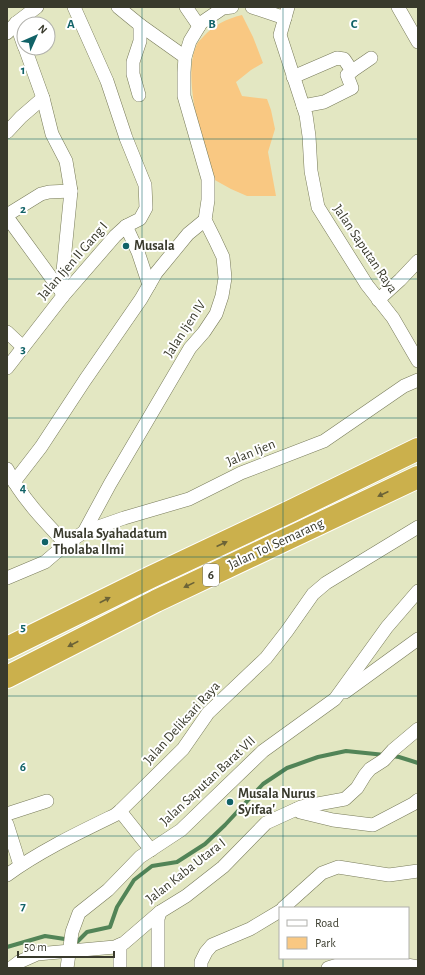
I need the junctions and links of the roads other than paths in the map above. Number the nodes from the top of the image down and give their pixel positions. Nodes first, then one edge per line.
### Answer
1 (37, 7) edge
2 (74, 7) edge
3 (118, 7) edge
4 (186, 7) edge
5 (232, 7) edge
6 (252, 7) edge
7 (398, 7) edge
8 (287, 12) edge
9 (25, 16) edge
10 (16, 23) edge
11 (140, 25) junction
12 (199, 26) junction
13 (7, 33) edge
14 (417, 38) edge
15 (27, 56) edge
16 (185, 57) junction
17 (371, 58) dead end
18 (352, 71) junction
19 (293, 77) junction
20 (140, 95) dead end
21 (43, 98) junction
22 (303, 106) junction
23 (7, 132) edge
24 (71, 191) junction
25 (7, 216) edge
26 (204, 220) junction
27 (126, 226) junction
28 (418, 261) edge
29 (149, 285) junction
30 (62, 294) junction
31 (378, 300) junction
32 (7, 332) edge
33 (23, 347) junction
34 (418, 361) edge
35 (7, 368) edge
36 (418, 380) edge
37 (418, 449) edge
38 (7, 469) edge
39 (418, 477) edge
40 (14, 482) junction
41 (418, 527) edge
42 (84, 532) junction
43 (66, 544) junction
44 (7, 578) edge
45 (418, 591) edge
46 (418, 639) edge
47 (7, 648) edge
48 (7, 677) edge
49 (335, 699) junction
50 (418, 729) edge
51 (418, 800) edge
52 (47, 801) dead end
53 (297, 809) junction
54 (120, 811) junction
55 (7, 814) edge
56 (7, 824) edge
57 (151, 850) junction
58 (20, 865) junction
59 (418, 871) edge
60 (7, 875) edge
61 (284, 907) edge
62 (160, 912) junction
63 (279, 912) edge
64 (120, 945) junction
65 (69, 950) junction
66 (364, 965) edge
67 (418, 967) edge
68 (12, 968) edge
69 (67, 968) edge
70 (120, 968) edge
71 (158, 968) edge
72 (201, 968) edge
73 (328, 968) edge

1 - 9 street
2 - 27 street
3 - 11 street
4 - 12 street
5 - 12 street
6 - 8 street
7 - 14 street
8 - 19 street, Jalan Saputan Raya
10 - 13 street
11 - 16 street
11 - 20 street
12 - 16 street
15 - 21 street
16 - 26 street
17 - 18 street
18 - 19 street
18 - 22 street
19 - 22 street, Jalan Saputan Raya
21 - 23 street
21 - 24 street
22 - 31 street, Jalan Saputan Raya
24 - 25 street
24 - 30 street
25 - 30 street
26 - 29 street
26 - 42 street, Jalan Ijen IV
27 - 29 street, Jalan Ijen II Gang I
27 - 30 street, Jalan Ijen II Gang I
28 - 31 street
29 - 40 street
30 - 33 street, Jalan Ijen II Gang I
31 - 34 street, Jalan Saputan Raya
32 - 33 street
33 - 35 street, Jalan Ijen II Gang I
36 - 42 street, Jalan Ijen
47 -> 37 highway, Jalan Tol Semarang / 6
38 - 40 street
39 -> 48 highway, Jalan Tol Semarang / 6
40 - 43 street
41 - 54 street, Jalan Deliksari Raya
42 - 43 street, Jalan Ijen IV
43 - 44 street
45 - 49 street, Jalan Saputan Barat VII
46 - 49 street, Jalan Saputan Barat VII
49 - 57 street, Jalan Saputan Barat VII
50 - 53 street, Jalan Kaba Utara I
51 - 53 street
52 - 55 street
53 - 62 street, Jalan Kaba Utara I
54 - 57 street
54 - 58 street, Jalan Deliksari Raya
56 - 58 street
57 - 65 street, Jalan Saputan Barat VII
58 - 60 street, Jalan Deliksari Raya
59 - 61 street
62 - 64 street, Jalan Kaba Utara I
62 - 71 street
63 - 72 street
64 - 65 street
64 - 70 street
65 - 68 street
65 - 69 street, Jalan Saputan Barat VII
66 - 67 street
66 - 73 street

